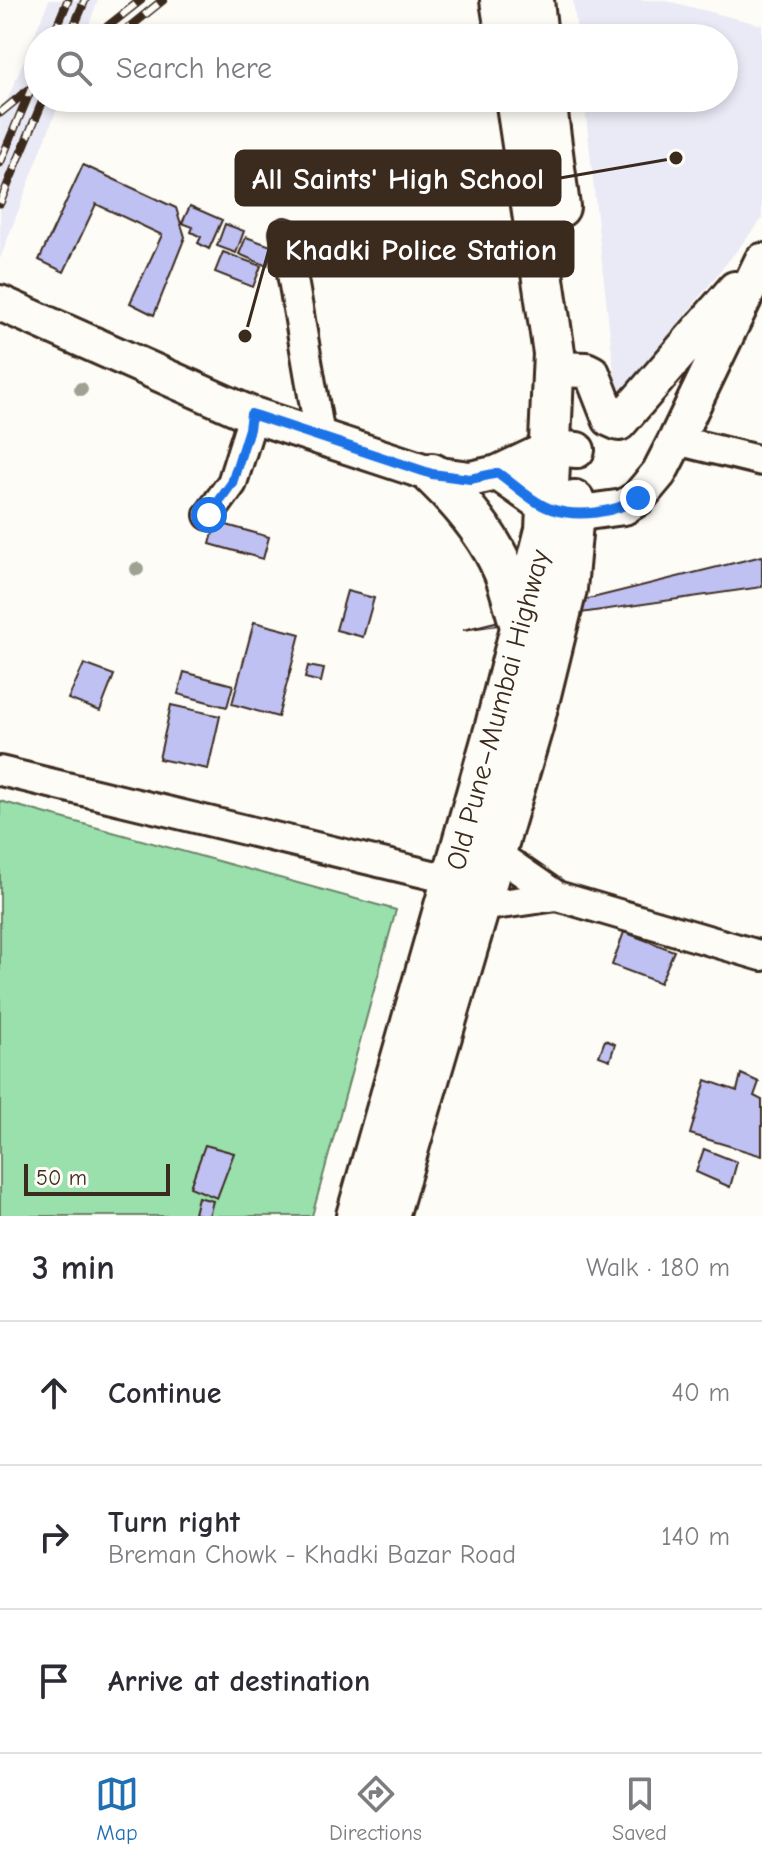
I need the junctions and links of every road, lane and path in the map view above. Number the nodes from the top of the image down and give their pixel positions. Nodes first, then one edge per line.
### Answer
1 (501, 0) edge
2 (533, 0) edge
3 (505, 24) edge
4 (536, 24) edge
5 (518, 112) edge
6 (547, 112) edge
7 (285, 233) dead end
8 (757, 270) edge
9 (0, 303) edge
10 (567, 369) junction
11 (251, 414) junction
12 (320, 436) junction
13 (676, 440) junction
14 (564, 449) junction
15 (762, 461) edge
16 (498, 473) junction
17 (432, 474) junction
18 (561, 511) junction
19 (209, 515) dead end
20 (521, 626) junction
21 (0, 771) edge
22 (495, 853) junction
23 (466, 894) junction
24 (557, 896) junction
25 (762, 956) edge
26 (357, 1216) edge
27 (388, 1216) edge

1 - 3 highway
2 - 4 highway
5 - 10 highway, Old Pune–Mumbai Highway
6 - 10 highway, Old Pune–Mumbai Highway
7 - 12 street
8 - 10 main road
8 - 13 main road
9 - 11 main road
10 - 14 highway, Old Pune–Mumbai Highway
11 - 12 main road
11 - 19 street
12 - 17 main road
13 - 15 street
13 - 18 main road
14 - 16 main road
14 - 18 highway, Old Pune–Mumbai Highway
16 - 17 main road
16 - 18 main road
17 - 20 highway
18 - 20 highway, Old Pune–Mumbai Highway
18 - 22 highway, Old Pune–Mumbai Highway
20 - 23 highway, Old Pune–Mumbai Highway
21 - 23 street
22 - 23 highway, Old Pune–Mumbai Highway
22 - 24 street
23 - 24 street
23 - 26 highway, Old Pune–Mumbai Highway
23 - 27 highway, Old Pune–Mumbai Highway
24 - 25 street

